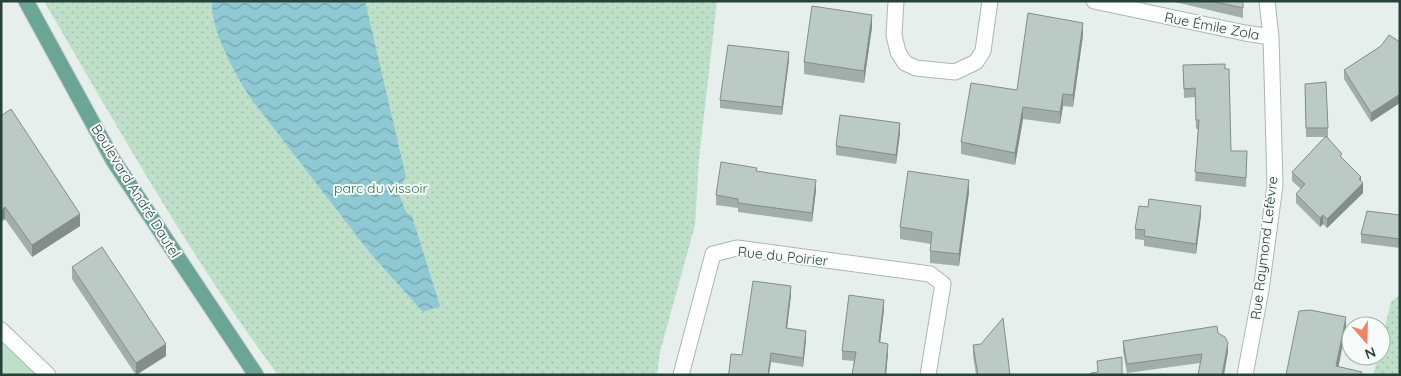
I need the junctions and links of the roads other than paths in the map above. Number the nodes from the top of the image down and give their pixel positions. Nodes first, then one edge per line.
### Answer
1 (26, 1) edge
2 (896, 1) edge
3 (990, 1) edge
4 (1094, 1) edge
5 (1267, 1) edge
6 (1270, 37) junction
7 (1, 330) edge
8 (48, 375) edge
9 (256, 375) edge
10 (681, 375) edge
11 (928, 375) edge
12 (1245, 375) edge

1 - 9 main road, Boulevard André Dautel
2 - 3 street
4 - 6 street, Rue Émile Zola
5 - 6 street, Rue Raymond Lefèvre
6 - 12 street, Rue Raymond Lefèvre
7 - 8 street
10 - 11 street, Rue du Poirier

